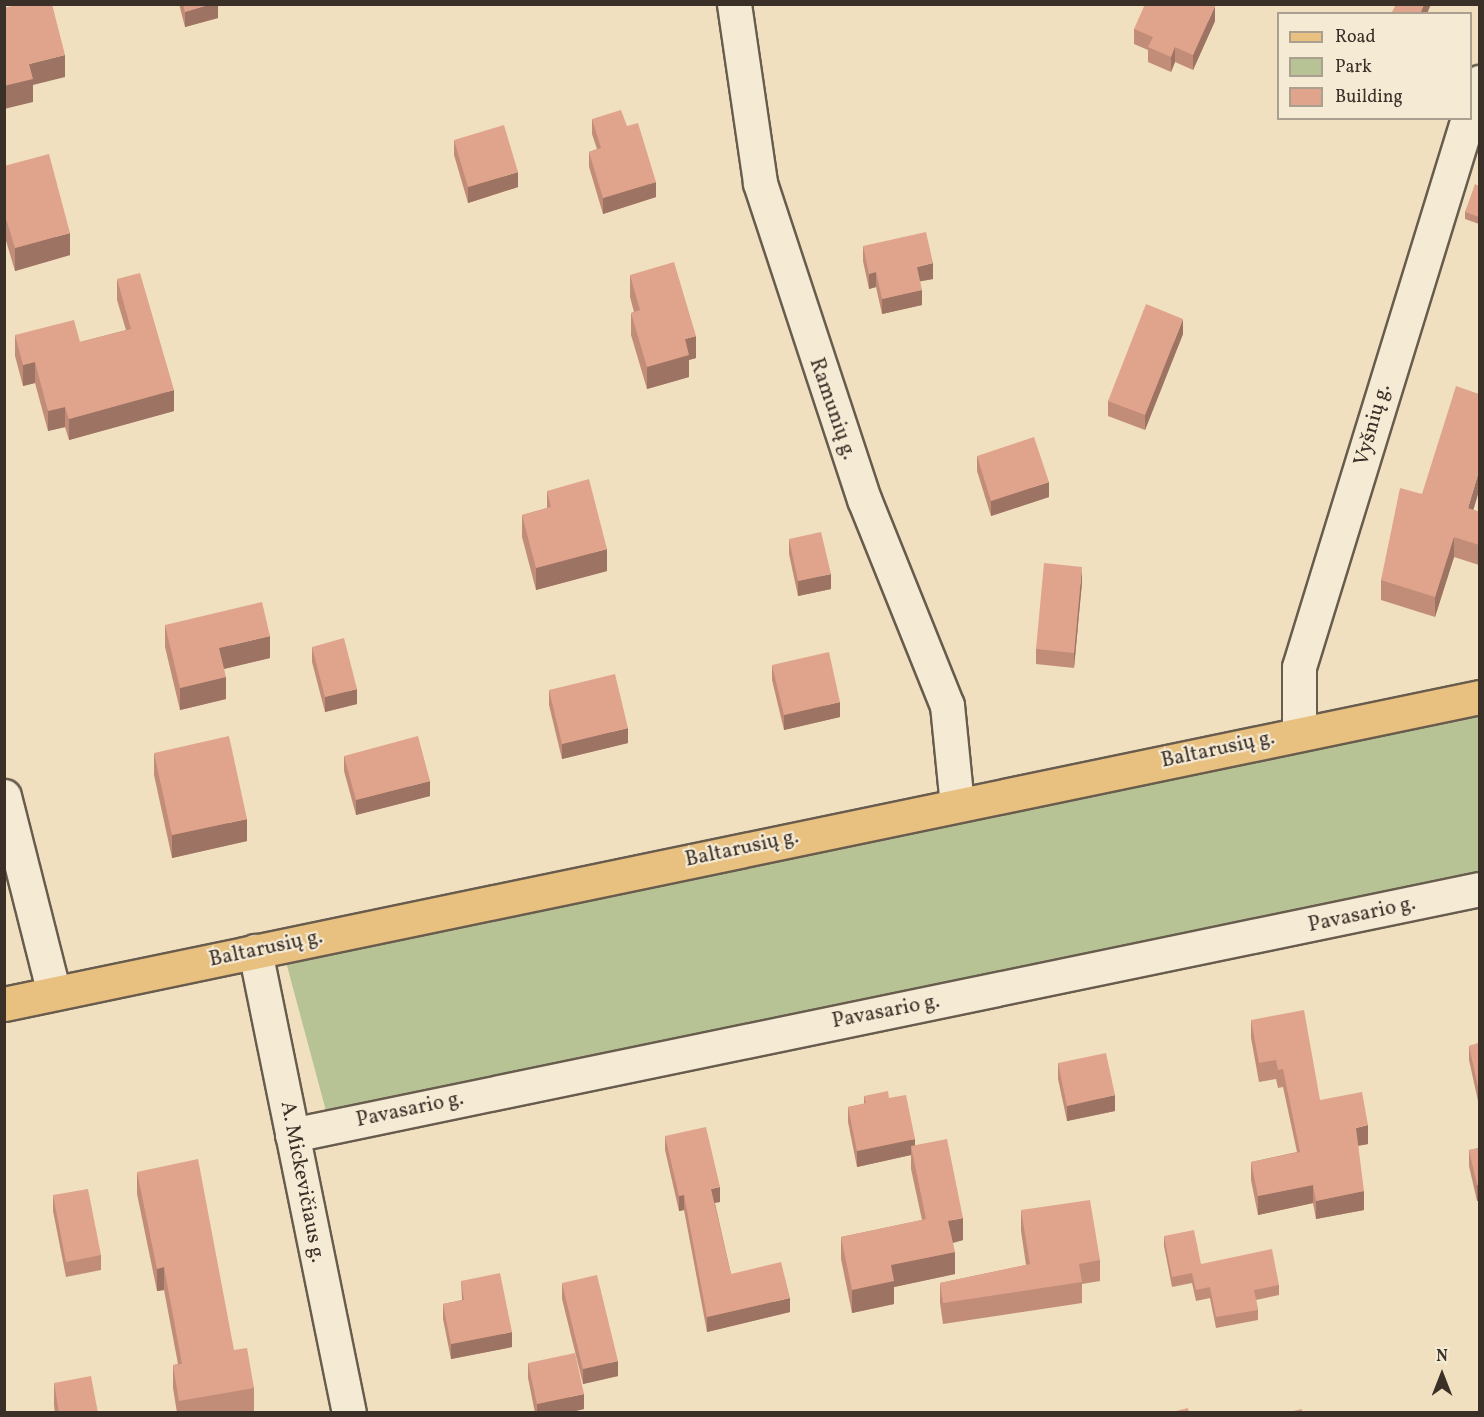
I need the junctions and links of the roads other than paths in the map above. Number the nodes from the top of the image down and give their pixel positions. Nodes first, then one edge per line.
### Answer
1 (734, 4) edge
2 (1479, 82) edge
3 (1472, 103) edge
4 (1467, 120) edge
5 (1479, 697) edge
6 (1299, 734) junction
7 (4, 796) edge
8 (957, 805) junction
9 (1479, 889) edge
10 (255, 951) junction
11 (54, 993) junction
12 (4, 1004) edge
13 (292, 1135) junction
14 (349, 1413) edge

1 - 8 street, Ramunių g.
2 - 3 street
4 - 6 street, Vyšnių g.
5 - 6 main road, Baltarusių g.
6 - 8 main road, Baltarusių g.
7 - 11 street
8 - 10 main road, Baltarusių g.
9 - 13 street, Pavasario g.
10 - 11 main road, Baltarusių g.
10 - 13 street, A. Mickevičiaus g.
11 - 12 main road, Baltarusių g.
13 - 14 street, A. Mickevičiaus g.

